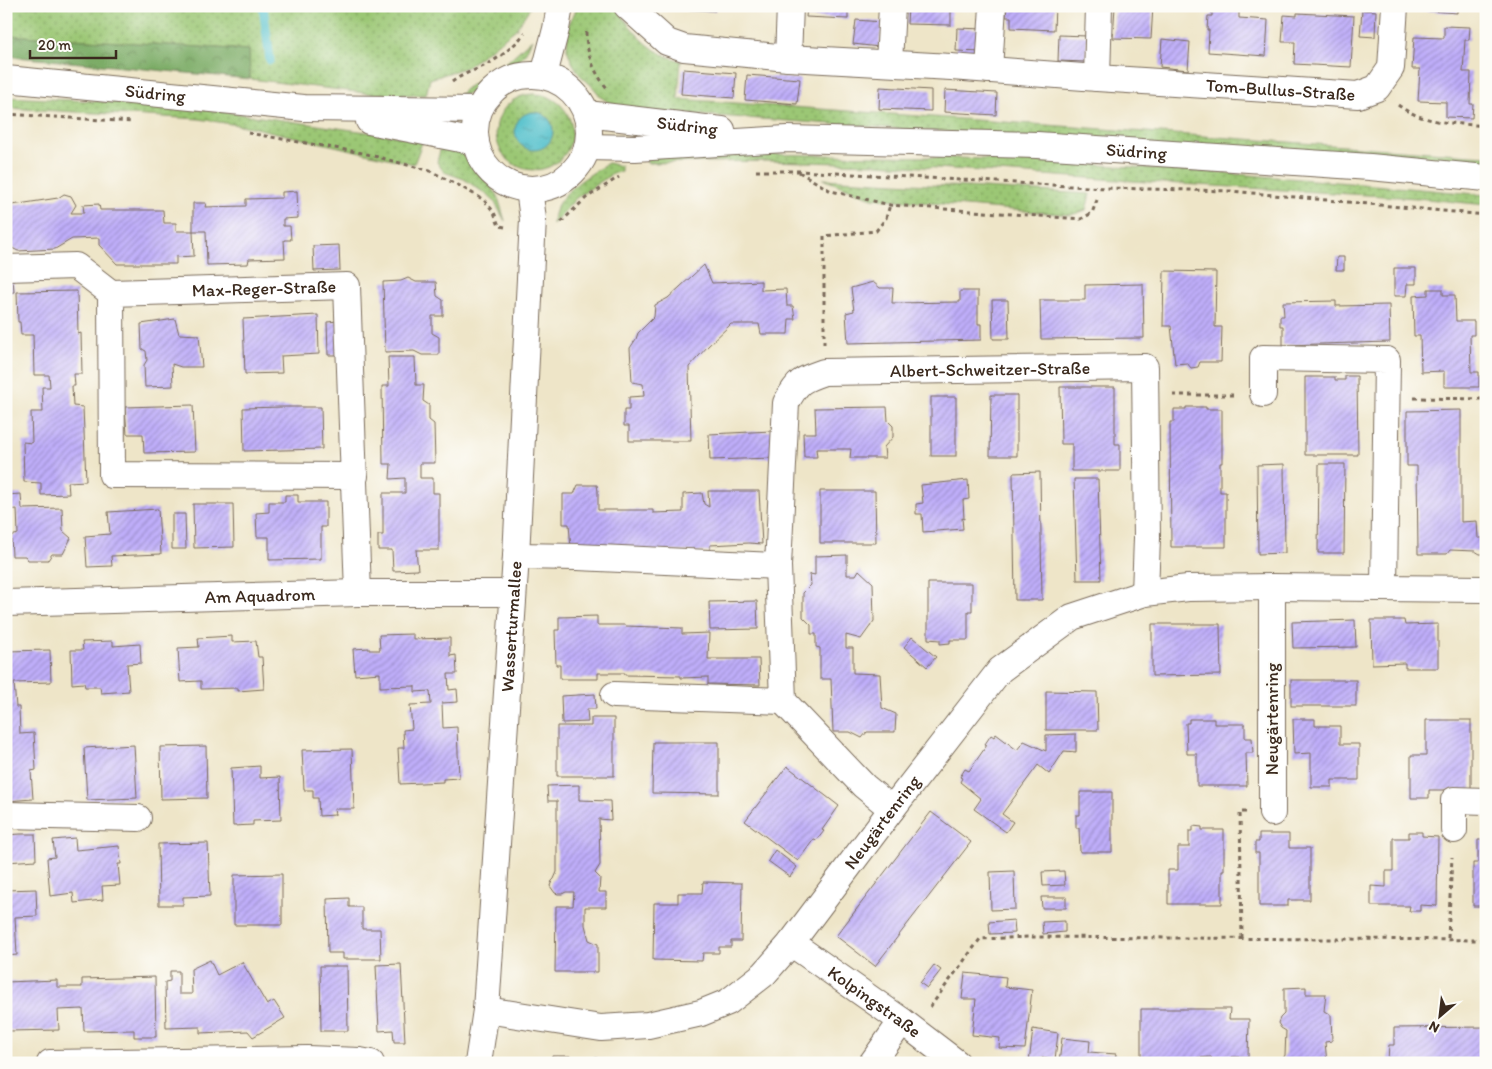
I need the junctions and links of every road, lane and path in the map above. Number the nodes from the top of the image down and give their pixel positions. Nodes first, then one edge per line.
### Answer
1 (627, 6) edge
2 (790, 6) edge
3 (892, 6) edge
4 (993, 6) edge
5 (1099, 6) edge
6 (1395, 6) edge
7 (558, 18) edge
8 (788, 58) junction
9 (889, 63) junction
10 (989, 70) junction
11 (544, 75) junction
12 (1097, 78) junction
13 (6, 79) edge
14 (1377, 88) junction
15 (478, 110) junction
16 (6, 114) edge
17 (587, 114) junction
18 (436, 121) junction
19 (140, 122) dead end
20 (1486, 126) edge
21 (246, 132) dead end
22 (787, 139) junction
23 (476, 142) junction
24 (587, 147) junction
25 (430, 171) junction
26 (622, 176) dead end
27 (1486, 178) edge
28 (529, 189) junction
29 (1097, 200) dead end
30 (890, 206) junction
31 (1486, 215) edge
32 (499, 226) dead end
33 (532, 230) junction
34 (6, 268) edge
35 (110, 293) junction
36 (824, 372) junction
37 (1263, 394) joint
38 (1145, 395) junction
39 (1386, 398) junction
40 (1486, 399) edge
41 (355, 476) junction
42 (516, 556) junction
43 (778, 566) junction
44 (1272, 587) junction
45 (1384, 588) junction
46 (1486, 588) edge
47 (358, 593) junction
48 (512, 593) junction
49 (1145, 593) junction
50 (6, 603) edge
51 (614, 695) dead end
52 (783, 701) junction
53 (1486, 801) edge
54 (892, 809) junction
55 (1272, 813) joint
56 (6, 815) edge
57 (138, 818) dead end
58 (1454, 830) joint
59 (1242, 938) junction
60 (1448, 938) junction
61 (1486, 940) edge
62 (791, 943) junction
63 (486, 1010) junction
64 (902, 1021) junction
65 (50, 1063) edge
66 (371, 1063) edge
67 (478, 1063) edge
68 (872, 1063) edge
69 (956, 1063) edge

1 - 8 street, Tom-Bullus-Straße
2 - 8 street
3 - 9 street
4 - 10 street
5 - 12 street
6 - 14 street, Tom-Bullus-Straße
7 - 11 street
7 - 18 path
8 - 9 street, Tom-Bullus-Straße
9 - 10 street, Tom-Bullus-Straße
10 - 12 street, Tom-Bullus-Straße
11 - 15 street
11 - 17 street
12 - 14 street, Tom-Bullus-Straße
13 - 18 street, Südring
14 - 20 path
15 - 18 street, Südring
15 - 23 street
16 - 19 path
17 - 22 street, Südring
17 - 24 street
18 - 23 street, Südring
18 - 25 path
21 - 25 path
22 - 24 street, Südring
22 - 27 street, Südring
23 - 28 street
24 - 28 street
25 - 32 path
26 - 33 path
28 - 33 street, Wasserturmallee
29 - 30 path
30 - 31 path
30 - 36 path
33 - 42 street, Wasserturmallee
34 - 35 street
35 - 41 street
35 - 41 street, Max-Reger-Straße
36 - 38 street, Albert-Schweitzer-Straße
36 - 43 street, Albert-Schweitzer-Straße
37 - 38 path
37 - 39 street
38 - 49 street, Albert-Schweitzer-Straße
39 - 40 path
39 - 45 street
41 - 47 street, Max-Reger-Straße
42 - 43 street
42 - 48 street, Wasserturmallee
43 - 52 street, Albert-Schweitzer-Straße
44 - 45 street, Neugärtenring
44 - 49 street, Neugärtenring
44 - 55 street, Neugärtenring
45 - 46 street, Neugärtenring
47 - 48 street, Am Aquadrom
47 - 50 street, Am Aquadrom
48 - 63 street, Wasserturmallee
49 - 54 street, Neugärtenring
51 - 52 street
52 - 54 street
53 - 58 street
54 - 62 street, Neugärtenring
55 - 59 path
56 - 57 street
58 - 60 path
59 - 60 path
59 - 64 path
60 - 61 path
62 - 63 street, Neugärtenring
62 - 64 street, Kolpingstraße
63 - 67 street, Wasserturmallee
64 - 68 street
64 - 69 street, Kolpingstraße
65 - 66 street

